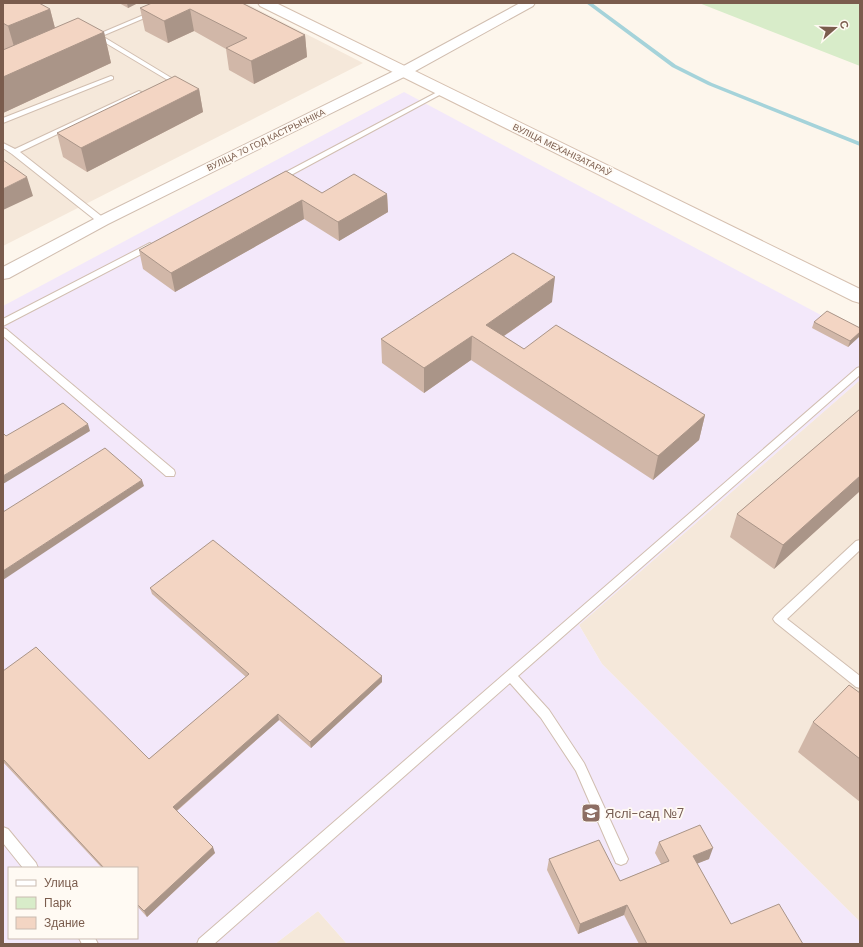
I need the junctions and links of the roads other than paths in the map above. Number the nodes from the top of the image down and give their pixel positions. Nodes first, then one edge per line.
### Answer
1 (177, 3) edge
2 (265, 3) edge
3 (528, 3) edge
4 (403, 72) junction
5 (111, 78) dead end
6 (181, 86) edge
7 (443, 91) junction
8 (139, 93) edge
9 (3, 121) edge
10 (3, 144) edge
11 (15, 152) junction
12 (268, 183) edge
13 (102, 222) junction
14 (156, 242) edge
15 (3, 274) edge
16 (860, 297) edge
17 (3, 323) edge
18 (3, 331) edge
19 (860, 370) edge
20 (170, 473) dead end
21 (860, 544) edge
22 (511, 676) junction
23 (860, 682) edge
24 (3, 833) edge
25 (621, 859) dead end
26 (30, 867) edge
27 (204, 944) edge

1 - 6 lane
2 - 4 street, ВУЛІЦА МЕХАНІЗАТАРАЎ
3 - 4 street, ВУЛІЦА 70 ГОД КАСТРЫЧНІКА
4 - 7 street, ВУЛІЦА МЕХАНІЗАТАРАЎ
4 - 13 street, ВУЛІЦА 70 ГОД КАСТРЫЧНІКА
5 - 9 lane
7 - 12 lane
7 - 16 street, ВУЛІЦА МЕХАНІЗАТАРАЎ
8 - 11 lane
10 - 11 lane
11 - 13 lane
13 - 15 street, ВУЛІЦА 70 ГОД КАСТРЫЧНІКА
14 - 17 lane
18 - 20 lane
19 - 22 lane
21 - 23 lane
22 - 25 lane
22 - 27 lane
24 - 26 lane

